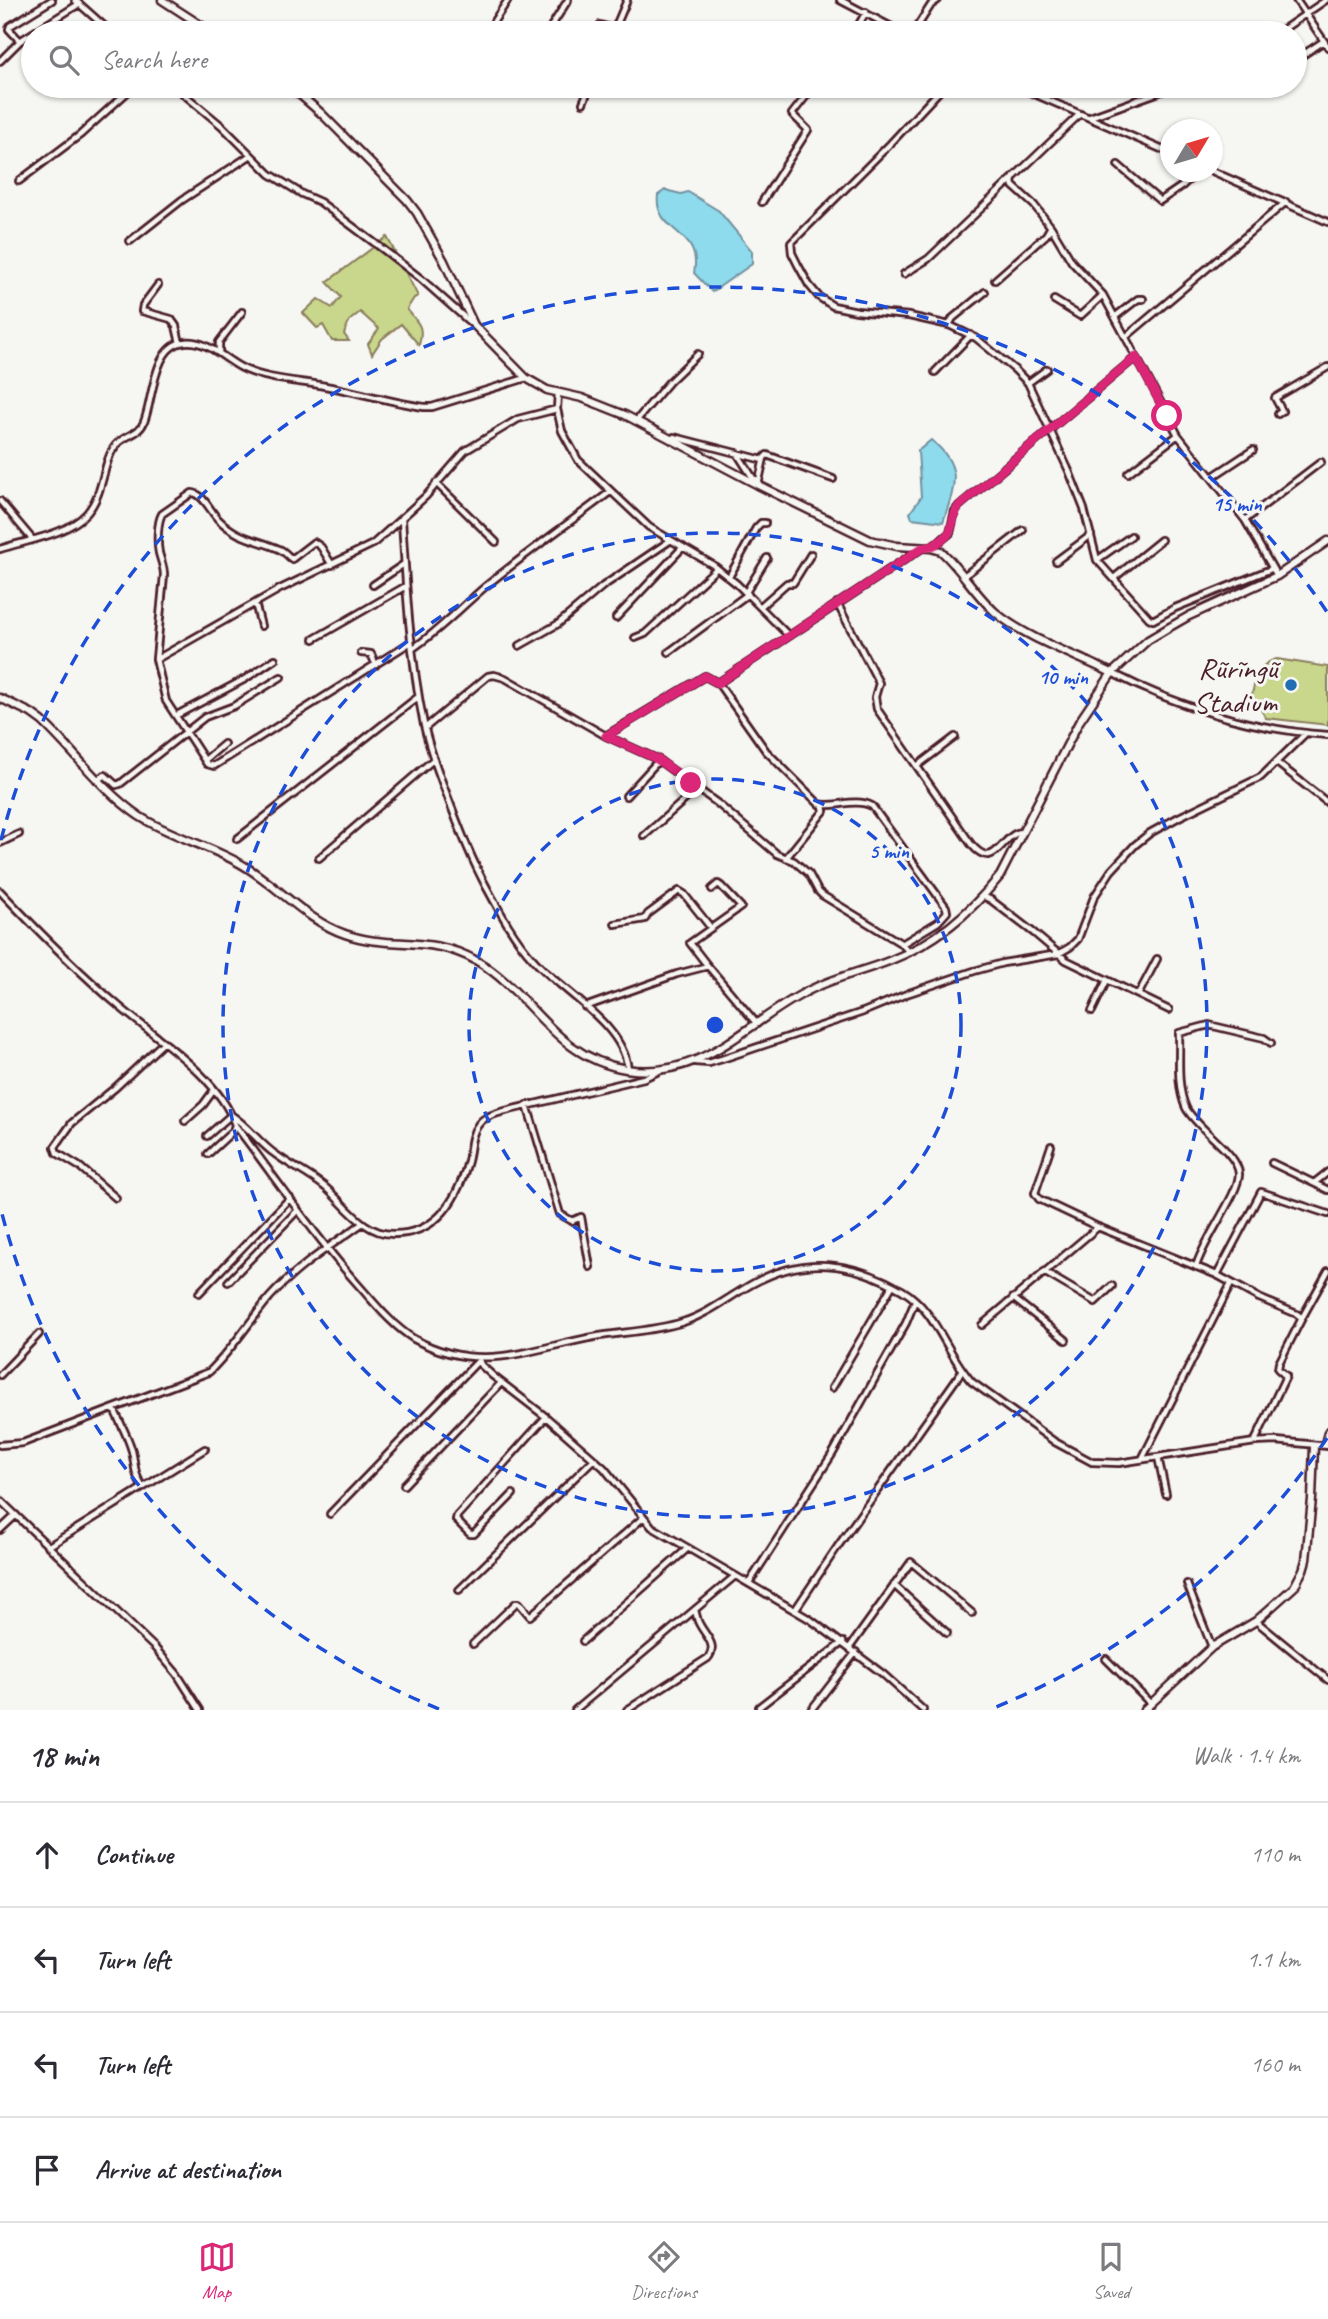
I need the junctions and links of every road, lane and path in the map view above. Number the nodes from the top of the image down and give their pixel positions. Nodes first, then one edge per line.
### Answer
1 (52, 0) edge
2 (162, 0) edge
3 (508, 0) edge
4 (568, 0) edge
5 (627, 0) edge
6 (840, 0) edge
7 (938, 0) edge
8 (1296, 0) edge
9 (1326, 0) edge
10 (77, 2) edge
11 (866, 12) junction
12 (1305, 14) junction
13 (49, 21) edge
14 (99, 21) edge
15 (194, 21) edge
16 (494, 21) dead end
17 (555, 21) edge
18 (618, 21) edge
19 (861, 21) edge
20 (882, 21) edge
21 (921, 21) edge
22 (1295, 21) edge
23 (20, 41) joint
24 (1324, 41) junction
25 (1328, 47) edge
26 (1307, 53) edge
27 (0, 61) edge
28 (121, 98) edge
29 (188, 98) edge
30 (303, 98) edge
31 (585, 98) edge
32 (805, 98) edge
33 (933, 98) edge
34 (1043, 98) edge
35 (1142, 98) edge
36 (583, 103) dead end
37 (1080, 114) junction
38 (1089, 117) junction
39 (1160, 148) edge
40 (251, 156) junction
41 (1118, 165) dead end
42 (1223, 175) edge
43 (1012, 180) junction
44 (19, 181) dead end
45 (1186, 182) edge
46 (762, 202) dead end
47 (1286, 202) junction
48 (1328, 222) edge
49 (1051, 227) junction
50 (130, 242) dead end
51 (904, 274) dead end
52 (995, 280) dead end
53 (158, 285) dead end
54 (985, 292) dead end
55 (1103, 295) junction
56 (1143, 299) dead end
57 (1054, 300) dead end
58 (242, 312) dead end
59 (1116, 316) junction
60 (474, 325) junction
61 (949, 325) junction
62 (971, 335) junction
63 (1127, 336) junction
64 (180, 343) junction
65 (219, 352) junction
66 (698, 354) dead end
67 (1136, 357) junction
68 (1328, 367) edge
69 (1048, 369) dead end
70 (934, 372) dead end
71 (526, 378) junction
72 (1028, 383) junction
73 (558, 393) junction
74 (557, 409) junction
75 (1278, 414) dead end
76 (636, 421) junction
77 (1049, 430) junction
78 (1178, 435) junction
79 (672, 440) junction
80 (1253, 450) dead end
81 (736, 453) junction
82 (763, 460) junction
83 (1321, 462) dead end
84 (1128, 473) dead end
85 (1212, 477) junction
86 (833, 479) dead end
87 (436, 483) junction
88 (759, 483) junction
89 (610, 492) junction
90 (0, 501) edge
91 (402, 519) junction
92 (1245, 520) junction
93 (765, 523) dead end
94 (1023, 530) dead end
95 (1091, 535) junction
96 (1131, 536) dead end
97 (32, 538) junction
98 (671, 540) junction
99 (1161, 540) dead end
100 (1328, 541) edge
101 (496, 542) dead end
102 (683, 547) junction
103 (922, 548) junction
104 (931, 548) junction
105 (0, 549) edge
106 (811, 554) dead end
107 (767, 558) dead end
108 (1097, 560) junction
109 (1056, 561) dead end
110 (405, 564) junction
111 (332, 565) junction
112 (717, 568) junction
113 (1271, 569) junction
114 (963, 576) junction
115 (1277, 576) junction
116 (729, 577) junction
117 (1114, 578) junction
118 (373, 585) dead end
119 (406, 586) junction
120 (747, 593) junction
121 (255, 603) junction
122 (836, 603) junction
123 (761, 606) junction
124 (616, 618) dead end
125 (261, 626) dead end
126 (788, 635) junction
127 (635, 638) dead end
128 (314, 639) dead end
129 (411, 642) junction
130 (519, 646) dead end
131 (412, 649) junction
132 (669, 652) dead end
133 (361, 653) dead end
134 (156, 659) junction
135 (275, 659) dead end
136 (376, 665) junction
137 (1112, 673) junction
138 (281, 677) dead end
139 (718, 683) junction
140 (419, 696) junction
141 (0, 698) edge
142 (177, 715) junction
143 (425, 727) junction
144 (187, 732) junction
145 (1306, 733) junction
146 (1328, 735) edge
147 (606, 736) junction
148 (955, 737) dead end
149 (224, 744) dead end
150 (434, 759) junction
151 (205, 760) junction
152 (659, 760) junction
153 (1277, 762) junction
154 (917, 766) junction
155 (97, 780) junction
156 (698, 788) junction
157 (626, 796) dead end
158 (1328, 803) edge
159 (822, 805) junction
160 (1022, 832) junction
161 (19, 834) dead end
162 (644, 836) dead end
163 (237, 839) dead end
164 (0, 842) edge
165 (319, 858) dead end
166 (786, 858) junction
167 (712, 889) dead end
168 (1, 893) edge
169 (983, 897) junction
170 (615, 924) dead end
171 (711, 928) junction
172 (902, 944) junction
173 (909, 952) junction
174 (1058, 954) junction
175 (1157, 958) dead end
176 (708, 966) junction
177 (1107, 980) junction
178 (1138, 996) junction
179 (585, 1007) junction
180 (1169, 1010) dead end
181 (1092, 1011) dead end
182 (757, 1024) junction
183 (164, 1042) junction
184 (1271, 1043) dead end
185 (694, 1062) junction
186 (662, 1068) junction
187 (628, 1069) junction
188 (214, 1090) junction
189 (527, 1105) junction
190 (231, 1115) junction
191 (185, 1121) dead end
192 (235, 1125) junction
193 (207, 1136) dead end
194 (1051, 1146) dead end
195 (208, 1154) dead end
196 (1272, 1163) dead end
197 (1328, 1172) edge
198 (1314, 1183) junction
199 (1328, 1190) edge
200 (116, 1198) dead end
201 (290, 1198) junction
202 (298, 1210) junction
203 (1328, 1214) edge
204 (363, 1223) junction
205 (1098, 1227) junction
206 (326, 1249) junction
207 (590, 1267) dead end
208 (1196, 1267) junction
209 (1328, 1271) edge
210 (1044, 1272) junction
211 (1217, 1275) junction
212 (228, 1282) dead end
213 (1231, 1284) junction
214 (892, 1286) junction
215 (1112, 1286) dead end
216 (199, 1293) dead end
217 (1013, 1298) junction
218 (915, 1301) junction
219 (1302, 1318) junction
220 (982, 1325) dead end
221 (40, 1334) dead end
222 (1066, 1340) dead end
223 (478, 1359) junction
224 (962, 1371) junction
225 (0, 1375) edge
226 (501, 1383) junction
227 (832, 1388) dead end
228 (114, 1409) junction
229 (546, 1417) junction
230 (1328, 1431) edge
231 (1255, 1441) junction
232 (0, 1445) edge
233 (1326, 1445) edge
234 (1314, 1446) junction
235 (205, 1449) dead end
236 (1158, 1457) junction
237 (594, 1459) junction
238 (1142, 1459) junction
239 (404, 1485) dead end
240 (143, 1488) junction
241 (513, 1494) dead end
242 (1166, 1494) dead end
243 (0, 1500) edge
244 (330, 1514) dead end
245 (16, 1515) junction
246 (644, 1517) junction
247 (0, 1530) edge
248 (49, 1546) junction
249 (688, 1548) junction
250 (735, 1576) junction
251 (749, 1583) junction
252 (1187, 1584) dead end
253 (894, 1585) junction
254 (459, 1590) dead end
255 (695, 1610) junction
256 (796, 1610) junction
257 (972, 1613) dead end
258 (1256, 1621) junction
259 (947, 1633) dead end
260 (583, 1641) dead end
261 (843, 1642) junction
262 (473, 1644) dead end
263 (850, 1647) junction
264 (1212, 1647) junction
265 (856, 1653) junction
266 (1106, 1659) dead end
267 (1328, 1679) edge
268 (1151, 1704) junction
269 (760, 1707) dead end
270 (200, 1710) edge
271 (575, 1710) edge
272 (626, 1710) edge
273 (811, 1710) edge
274 (923, 1710) edge
275 (1144, 1710) edge

1 - 23 street
2 - 15 main road
3 - 16 street
4 - 17 street
5 - 18 street
6 - 11 street
7 - 21 street
8 - 12 street
9 - 12 street
10 - 13 street
10 - 14 street
11 - 19 street
11 - 20 street
12 - 22 street
12 - 24 street
23 - 27 street
24 - 25 street
24 - 26 street
28 - 44 street
29 - 40 street
30 - 60 main road
31 - 36 street
32 - 46 street
33 - 61 street
34 - 37 street
35 - 38 street
37 - 38 street
37 - 43 street
38 - 39 street
40 - 50 street
40 - 60 street
41 - 45 street
42 - 47 street
43 - 49 street
43 - 51 street
47 - 48 street
47 - 63 street
49 - 52 street
49 - 55 street
53 - 64 street
54 - 61 street
55 - 57 street
55 - 59 street
56 - 59 street
58 - 65 street
59 - 63 street
60 - 71 main road
61 - 62 street
62 - 70 street
62 - 72 street
63 - 67 street
64 - 65 street
64 - 97 street
65 - 71 street
66 - 76 street
67 - 77 street
67 - 78 street
68 - 75 street
69 - 72 street
71 - 73 main road
72 - 77 street
73 - 74 street
73 - 76 main road
74 - 87 street
74 - 89 street
76 - 79 main road
77 - 95 street
77 - 104 street
78 - 84 street
78 - 85 street
79 - 81 street
79 - 88 main road
80 - 85 street
81 - 82 street
81 - 88 street
82 - 86 street
82 - 88 street
83 - 92 street
85 - 92 street
87 - 91 street
87 - 101 street
88 - 103 main road
89 - 98 street
89 - 131 street
90 - 97 street
91 - 110 street
91 - 111 street
92 - 113 street
93 - 116 street
94 - 114 street
95 - 108 street
95 - 109 street
96 - 108 street
97 - 105 street
98 - 102 street
98 - 130 street
99 - 117 street
100 - 115 main road
102 - 112 street
102 - 124 street
103 - 104 main road
103 - 122 street
104 - 114 main road
106 - 123 street
107 - 120 street
108 - 117 street
110 - 118 street
110 - 119 street
111 - 121 street
111 - 134 street
112 - 116 street
112 - 127 street
113 - 115 street
113 - 117 street
114 - 137 main road
115 - 137 main road
116 - 120 street
119 - 128 street
119 - 129 street
120 - 123 street
120 - 132 street
121 - 125 street
121 - 134 street
122 - 126 street
122 - 154 street
123 - 126 street
126 - 139 street
129 - 131 street
129 - 136 street
131 - 140 street
133 - 136 street
134 - 142 street
135 - 142 street
136 - 151 street
137 - 145 street
137 - 160 main road
138 - 144 street
139 - 147 street
139 - 159 street
140 - 143 street
140 - 163 street
141 - 155 main road
142 - 144 street
143 - 147 street
143 - 150 street
144 - 151 street
144 - 155 street
145 - 146 street
145 - 153 street
147 - 152 street
148 - 154 street
149 - 151 street
150 - 165 street
150 - 179 street
152 - 156 street
152 - 157 street
153 - 158 street
153 - 174 street
154 - 160 street
155 - 187 main road
156 - 162 street
156 - 166 street
159 - 166 street
159 - 172 street
160 - 169 main road
161 - 164 street
166 - 172 street
167 - 171 street
168 - 183 street
169 - 173 main road
169 - 174 street
170 - 171 street
171 - 176 street
172 - 173 street
173 - 182 main road
174 - 177 street
174 - 185 street
175 - 178 street
176 - 179 street
176 - 182 street
177 - 178 street
177 - 181 street
178 - 180 street
179 - 187 street
182 - 185 main road
183 - 188 street
183 - 200 street
184 - 208 street
185 - 186 main road
186 - 187 main road
186 - 189 street
188 - 190 street
188 - 191 street
189 - 204 street
189 - 207 street
190 - 192 street
190 - 193 street
190 - 204 street
192 - 195 street
192 - 201 street
194 - 205 street
196 - 198 street
197 - 198 street
198 - 199 street
201 - 202 street
201 - 216 street
202 - 206 street
202 - 212 street
203 - 211 street
204 - 206 street
205 - 208 street
205 - 210 street
206 - 223 street
206 - 228 street
208 - 211 street
209 - 219 street
210 - 215 street
210 - 217 street
211 - 213 street
213 - 219 street
213 - 238 street
214 - 218 street
214 - 223 street
214 - 227 street
217 - 220 street
217 - 222 street
218 - 224 street
218 - 251 street
219 - 231 street
221 - 225 street
223 - 226 street
223 - 244 street
224 - 238 street
224 - 256 street
226 - 229 street
226 - 239 street
228 - 232 street
228 - 240 street
229 - 237 street
229 - 241 street
230 - 233 street
231 - 234 street
231 - 236 street
233 - 234 street
234 - 258 main road
235 - 240 street
236 - 238 street
236 - 242 street
237 - 246 street
237 - 254 street
240 - 248 street
243 - 245 street
245 - 247 street
245 - 248 street
246 - 249 street
246 - 262 street
248 - 270 street
249 - 250 street
249 - 260 street
250 - 251 street
250 - 255 street
251 - 256 street
252 - 264 street
253 - 257 street
253 - 259 street
253 - 263 street
255 - 271 street
255 - 272 street
256 - 261 street
258 - 264 main road
258 - 267 street
261 - 263 street
261 - 269 street
263 - 265 street
264 - 268 main road
265 - 273 street
265 - 274 street
266 - 268 street
268 - 275 main road

